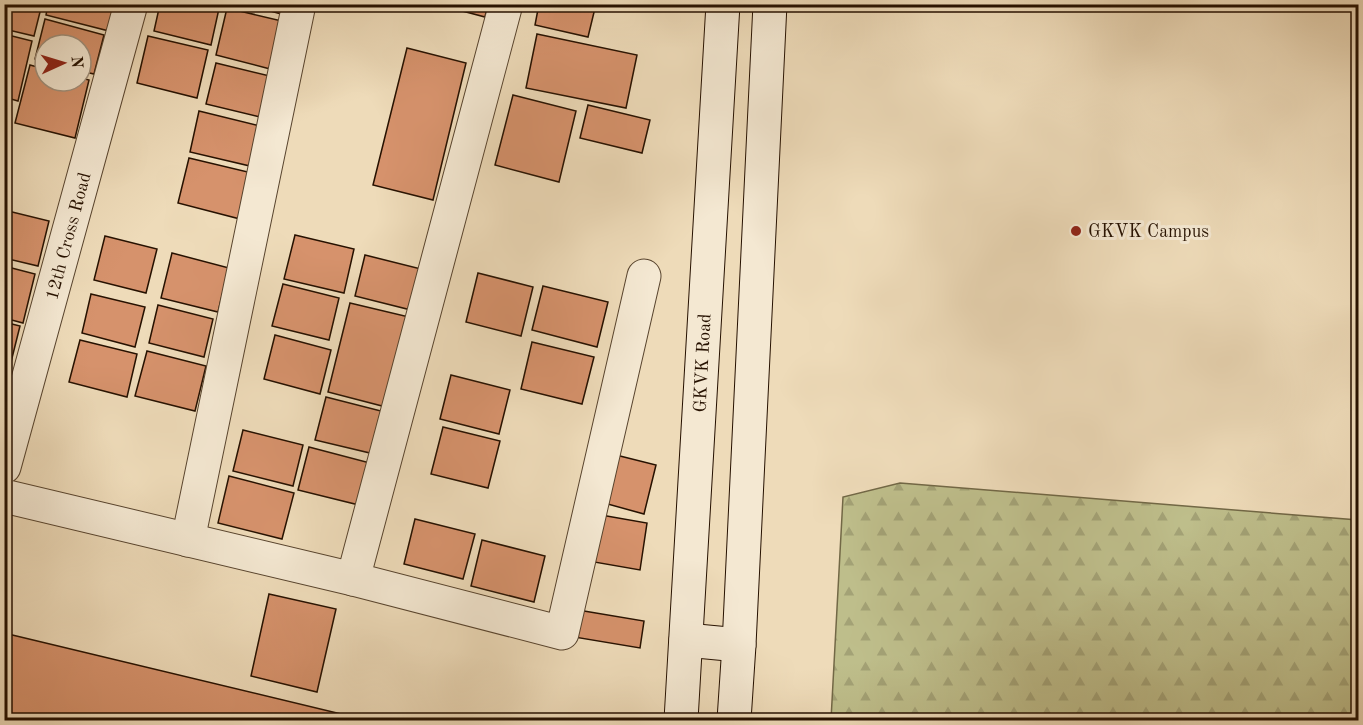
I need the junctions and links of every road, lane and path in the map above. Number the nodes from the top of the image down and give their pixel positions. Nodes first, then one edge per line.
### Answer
1 (131, 4) edge
2 (299, 4) edge
3 (506, 4) edge
4 (723, 4) edge
5 (770, 4) edge
6 (644, 276) dead end
7 (4, 467) edge
8 (4, 496) edge
9 (188, 540) junction
10 (353, 579) junction
11 (686, 640) junction
12 (740, 645) junction
13 (681, 720) edge
14 (734, 720) edge

1 - 7 street, 12th Cross Road
2 - 9 street
3 - 10 street
4 - 11 street, GKVK Road
5 - 12 street
6 - 10 street
8 - 9 street
9 - 10 street
11 - 12 street
11 - 13 street, GKVK Road
12 - 14 street

